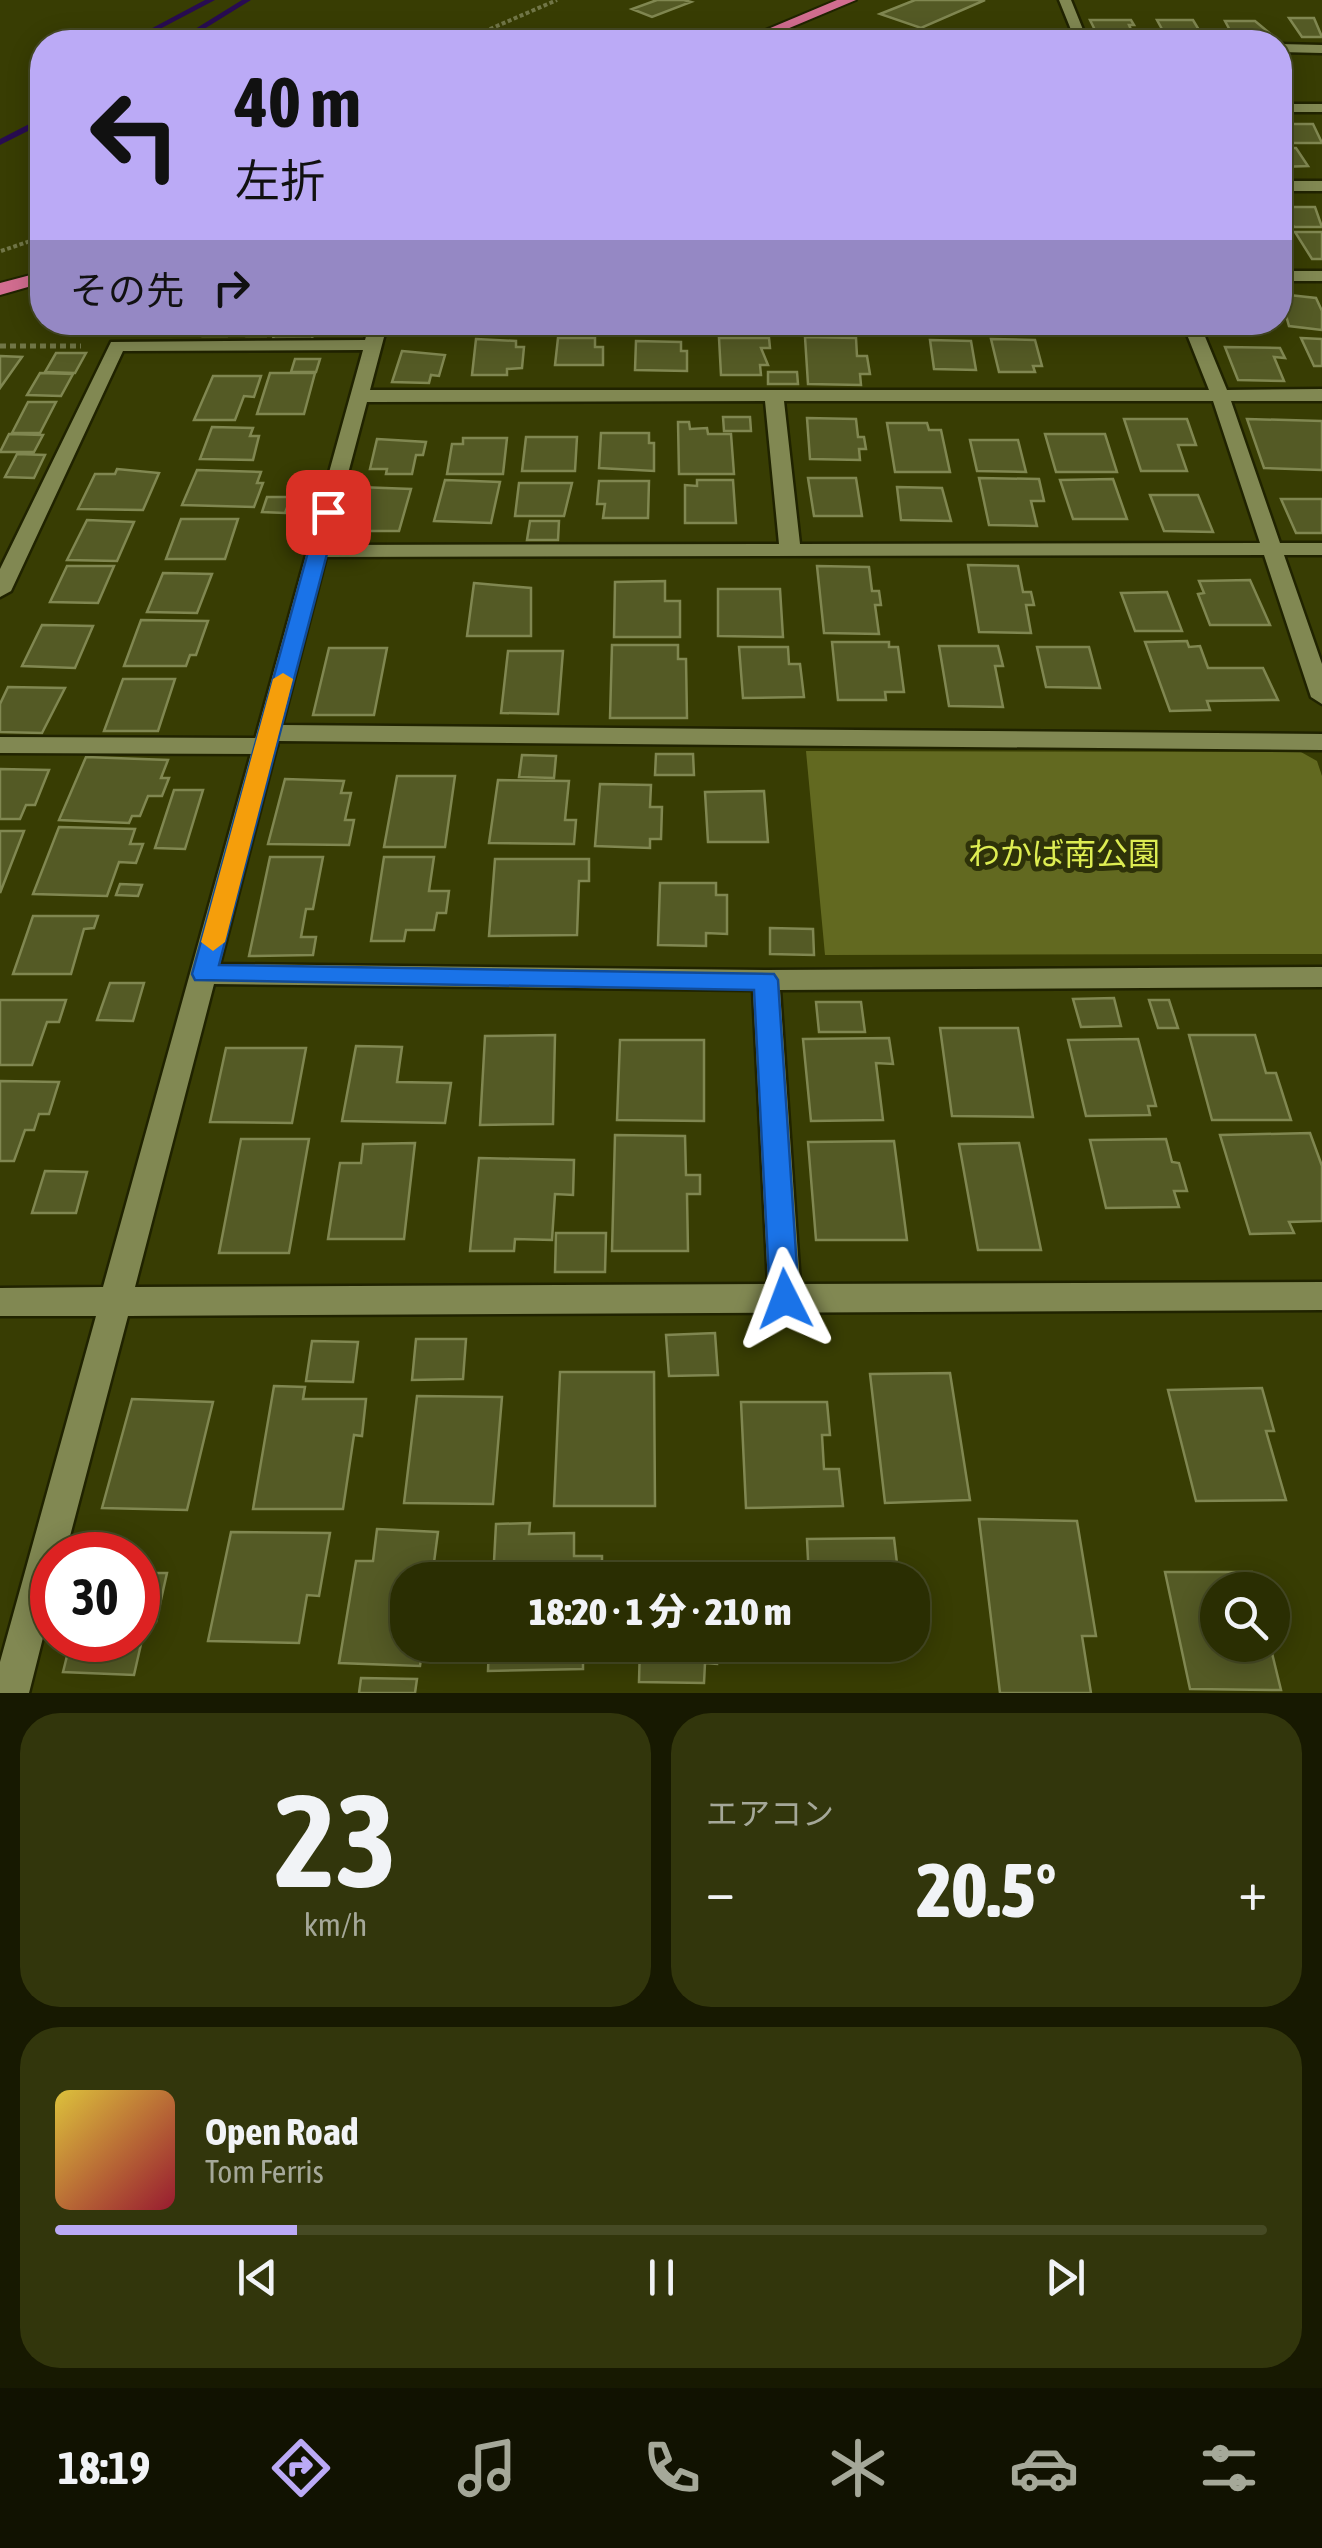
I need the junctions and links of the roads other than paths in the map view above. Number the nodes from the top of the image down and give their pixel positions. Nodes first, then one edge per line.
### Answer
1 (849, 0) edge
2 (1065, 0) edge
3 (774, 30) edge
4 (1077, 30) edge
5 (1292, 48) edge
6 (1322, 48) edge
7 (1292, 108) edge
8 (1322, 108) edge
9 (1292, 186) edge
10 (1322, 186) edge
11 (1292, 276) edge
12 (1322, 276) edge
13 (30, 281) edge
14 (0, 289) edge
15 (354, 335) edge
16 (376, 335) edge
17 (1195, 335) edge
18 (1220, 395) junction
19 (1322, 395) edge
20 (359, 396) junction
21 (774, 396) junction
22 (1272, 549) junction
23 (1322, 549) edge
24 (790, 550) junction
25 (318, 551) junction
26 (0, 591) edge
27 (1322, 697) edge
28 (267, 739) junction
29 (1322, 742) edge
30 (0, 745) edge
31 (204, 974) junction
32 (1322, 978) edge
33 (766, 980) junction
34 (1322, 1296) edge
35 (785, 1299) junction
36 (0, 1302) edge
37 (116, 1303) junction
38 (10, 1693) edge

1 - 3 highway
2 - 4 street
5 - 6 street
7 - 8 street
9 - 10 street
11 - 12 street
13 - 14 highway
15 - 26 street
16 - 20 street
17 - 18 street
18 - 19 street
18 - 21 street
18 - 22 street
20 - 21 street
20 - 25 street
21 - 24 street
22 - 23 street
22 - 24 street
22 - 27 street
24 - 25 street
25 - 28 street
28 - 29 street
28 - 30 street
28 - 31 street
31 - 33 street
31 - 37 street
32 - 33 street
33 - 35 street
34 - 35 street
35 - 37 street
36 - 37 street
37 - 38 street

